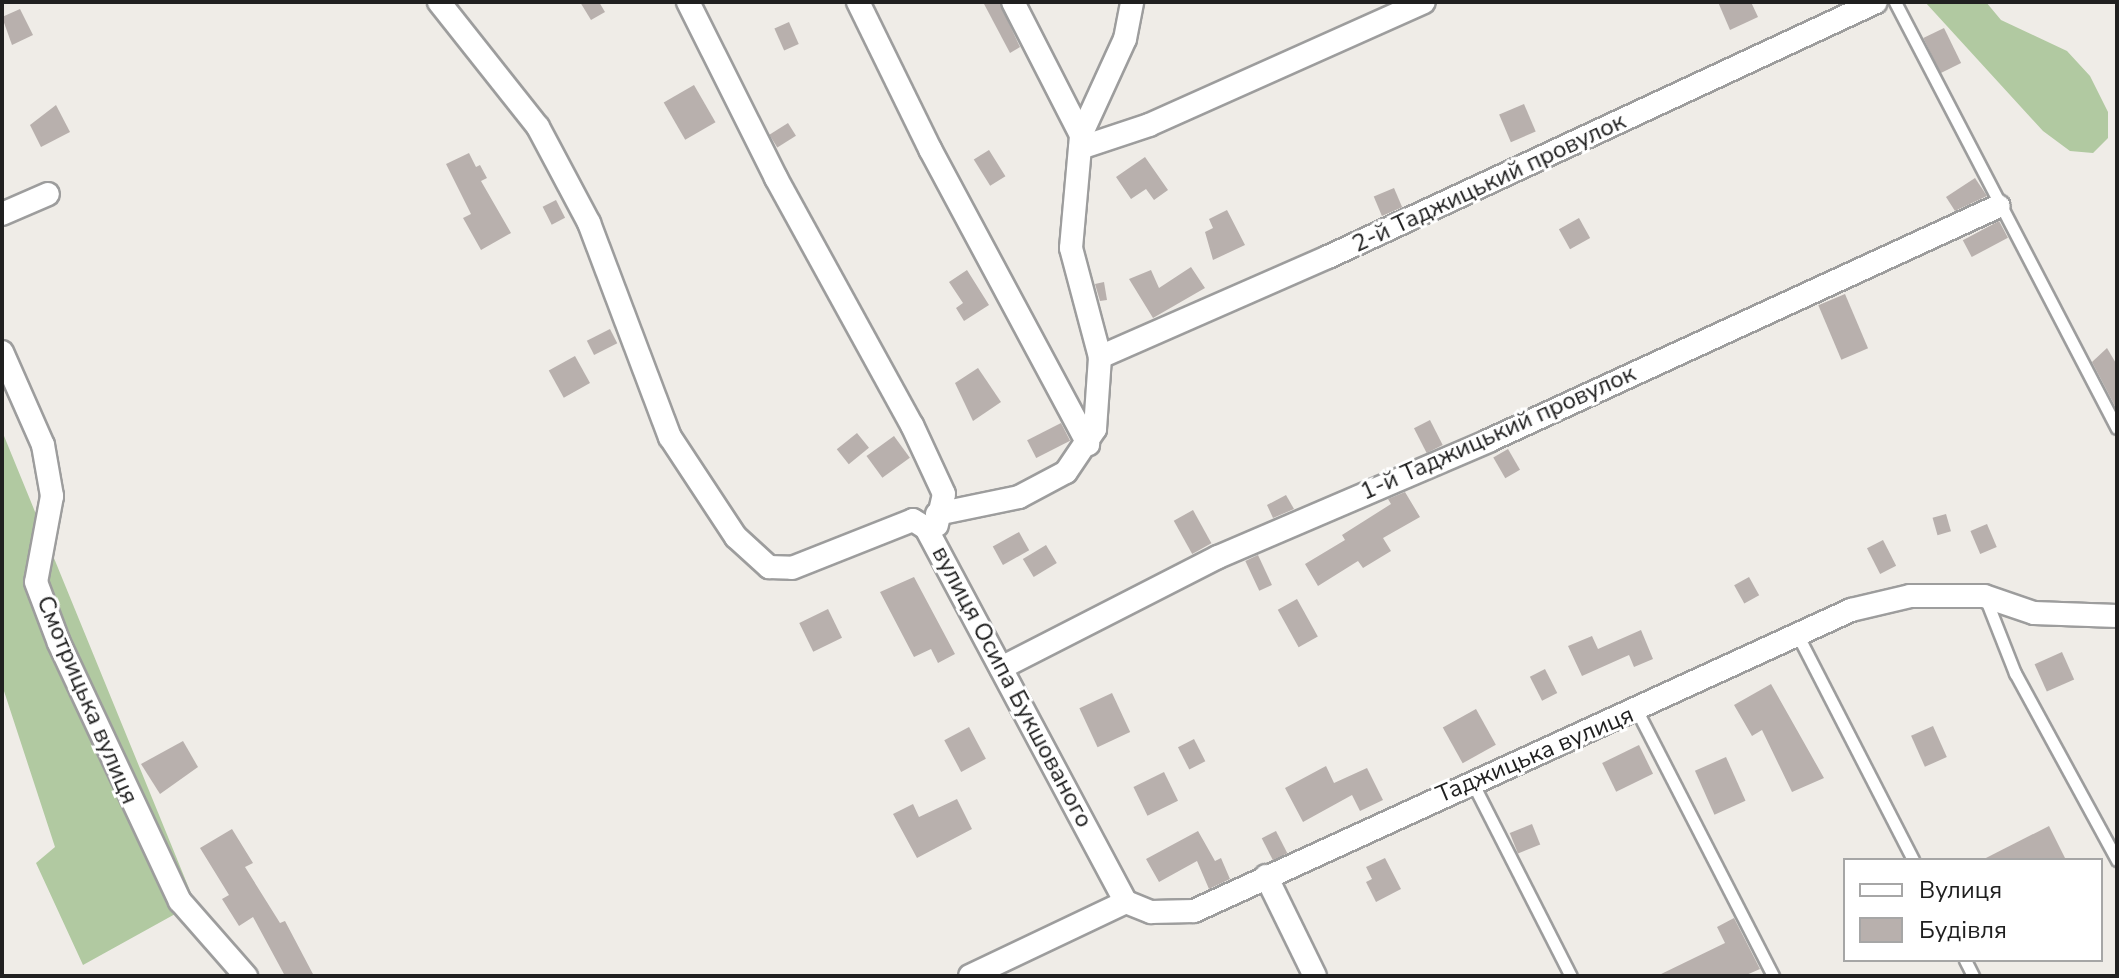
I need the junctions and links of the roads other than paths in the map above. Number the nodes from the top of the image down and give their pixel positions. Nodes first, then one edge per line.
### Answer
1 (439, 2) edge
2 (688, 2) edge
3 (858, 2) edge
4 (1013, 2) edge
5 (1132, 2) edge
6 (1424, 2) edge
7 (1876, 2) edge
8 (1895, 2) edge
9 (1080, 141) junction
10 (48, 194) dead end
11 (1999, 206) junction
12 (2, 214) edge
13 (2, 352) edge
14 (1100, 357) junction
15 (2117, 428) edge
16 (1088, 444) junction
17 (937, 514) junction
18 (937, 546) junction
19 (1984, 596) junction
20 (2115, 613) edge
21 (1797, 634) junction
22 (1001, 668) junction
23 (1637, 711) junction
24 (1472, 782) junction
25 (1912, 858) edge
26 (2117, 860) edge
27 (1266, 876) junction
28 (1126, 902) junction
29 (246, 976) edge
30 (970, 976) edge
31 (1315, 976) edge
32 (1571, 976) edge
33 (1773, 976) edge

1 - 18 street, вулиця Осипа Букшованого
2 - 17 street
3 - 16 street
4 - 9 street
5 - 9 street
6 - 9 street
7 - 14 street, 2-й Таджицький провулок
8 - 11 lane
9 - 14 street
10 - 12 street
11 - 15 lane
11 - 22 street, 1-й Таджицький провулок
13 - 29 street, Смотрицька вулиця
14 - 16 street
16 - 17 street
17 - 18 street
18 - 22 street, вулиця Осипа Букшованого
19 - 20 street, Таджицька вулиця
19 - 21 street, Таджицька вулиця
19 - 26 lane
21 - 23 street, Таджицька вулиця
21 - 25 lane
22 - 28 street, вулиця Осипа Букшованого
23 - 24 street, Таджицька вулиця
23 - 33 lane
24 - 27 street, Таджицька вулиця
24 - 32 lane
27 - 28 street, Таджицька вулиця
27 - 31 street
28 - 30 street

